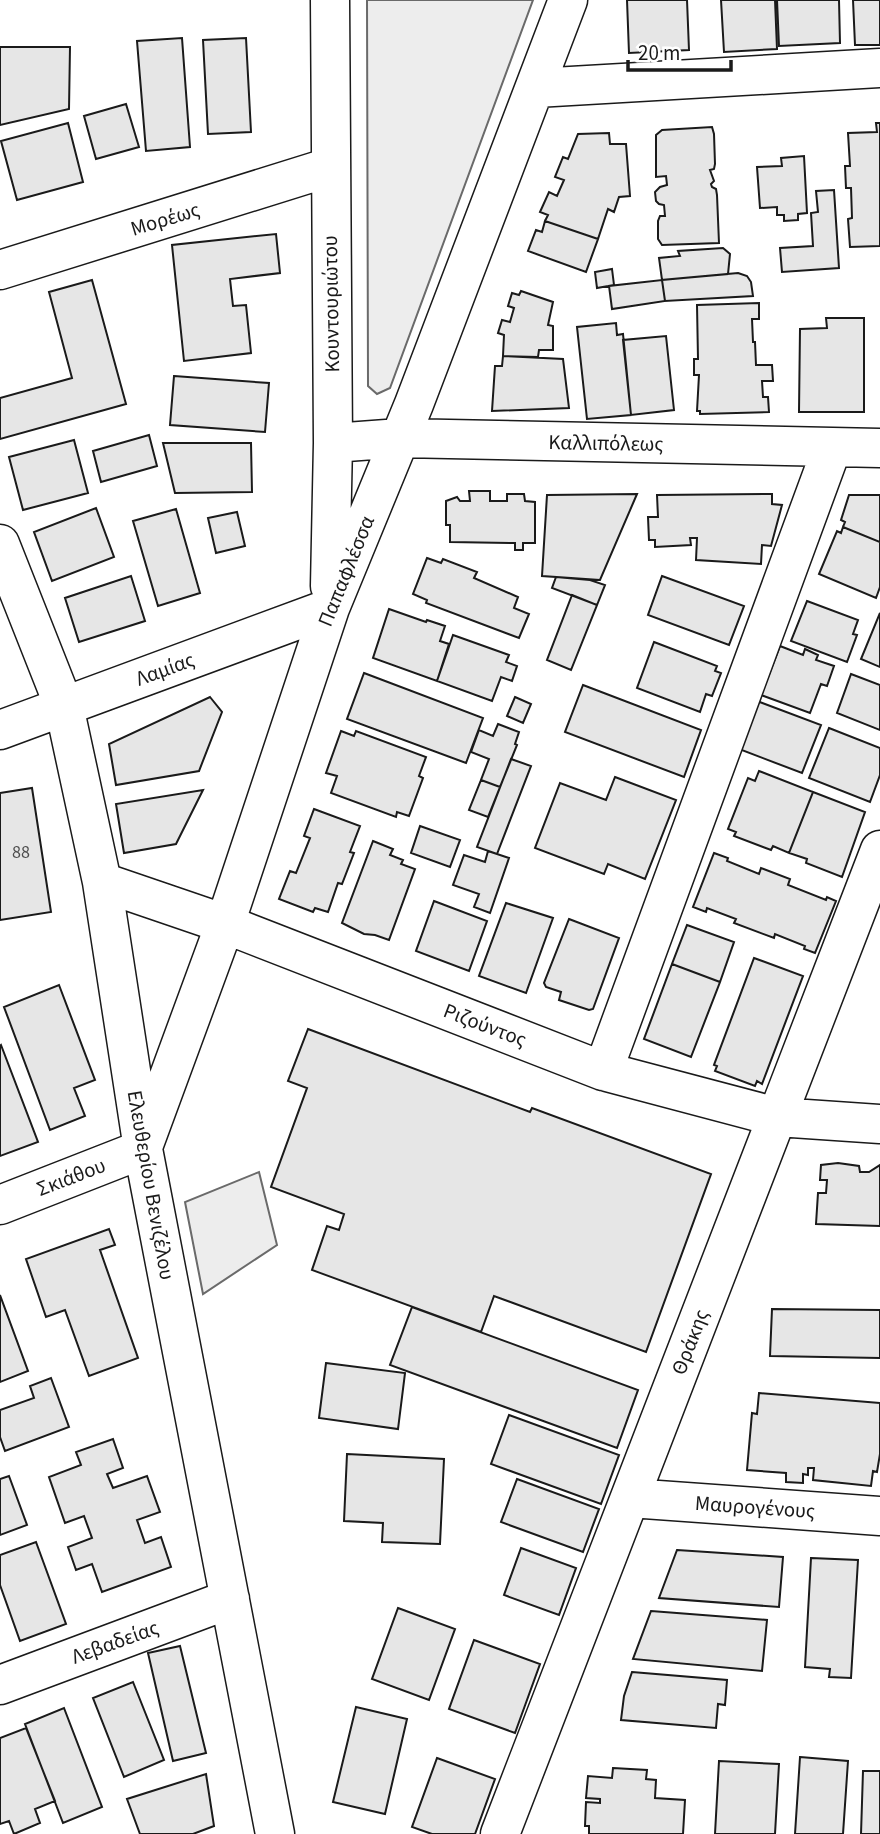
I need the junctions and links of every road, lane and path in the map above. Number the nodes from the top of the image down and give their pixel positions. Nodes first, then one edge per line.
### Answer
1 (331, 0) edge
2 (568, 0) edge
3 (880, 68) edge
4 (536, 88) junction
5 (330, 167) junction
6 (0, 270) edge
7 (400, 438) junction
8 (333, 443) junction
9 (880, 447) edge
10 (832, 448) junction
11 (0, 544) edge
12 (330, 608) junction
13 (64, 706) junction
14 (0, 730) edge
15 (880, 850) edge
16 (102, 883) junction
17 (225, 924) junction
18 (603, 1071) junction
19 (777, 1117) junction
20 (880, 1124) edge
21 (143, 1149) junction
22 (0, 1205) edge
23 (630, 1498) junction
24 (880, 1516) edge
25 (230, 1599) junction
26 (0, 1685) edge
27 (275, 1834) edge
28 (500, 1834) edge

1 - 5 street, Κουντουριώτου
2 - 4 street, Παπαφλέσσα
3 - 4 street
4 - 7 street, Παπαφλέσσα
5 - 6 street, Μορέως
5 - 8 street, Κουντουριώτου
7 - 8 street, Καλλιπόλεως
7 - 10 street, Καλλιπόλεως
7 - 12 street, Παπαφλέσσα
8 - 12 street, Κουντουριώτου
9 - 10 street, Καλλιπόλεως
10 - 18 street
11 - 13 street, Ελευθερίου Βενιζέλου
12 - 13 street, Λαμίας
12 - 17 street, Παπαφλέσσα
13 - 14 street, Λαμίας
13 - 16 street, Ελευθερίου Βενιζέλου
15 - 19 street, Θράκης
16 - 17 street, Ριζούντος
16 - 21 street, Ελευθερίου Βενιζέλου
17 - 18 street, Ριζούντος
17 - 21 street, Παπαφλέσσα
18 - 19 street, Ριζούντος
19 - 20 street, Ριζούντος
19 - 23 street, Θράκης
21 - 22 street, Σκιάθου
21 - 25 street, Ελευθερίου Βενιζέλου
23 - 24 street, Μαυρογένους
23 - 28 street, Θράκης
25 - 26 street, Λεβαδείας
25 - 27 street, Ελευθερίου Βενιζέλου

